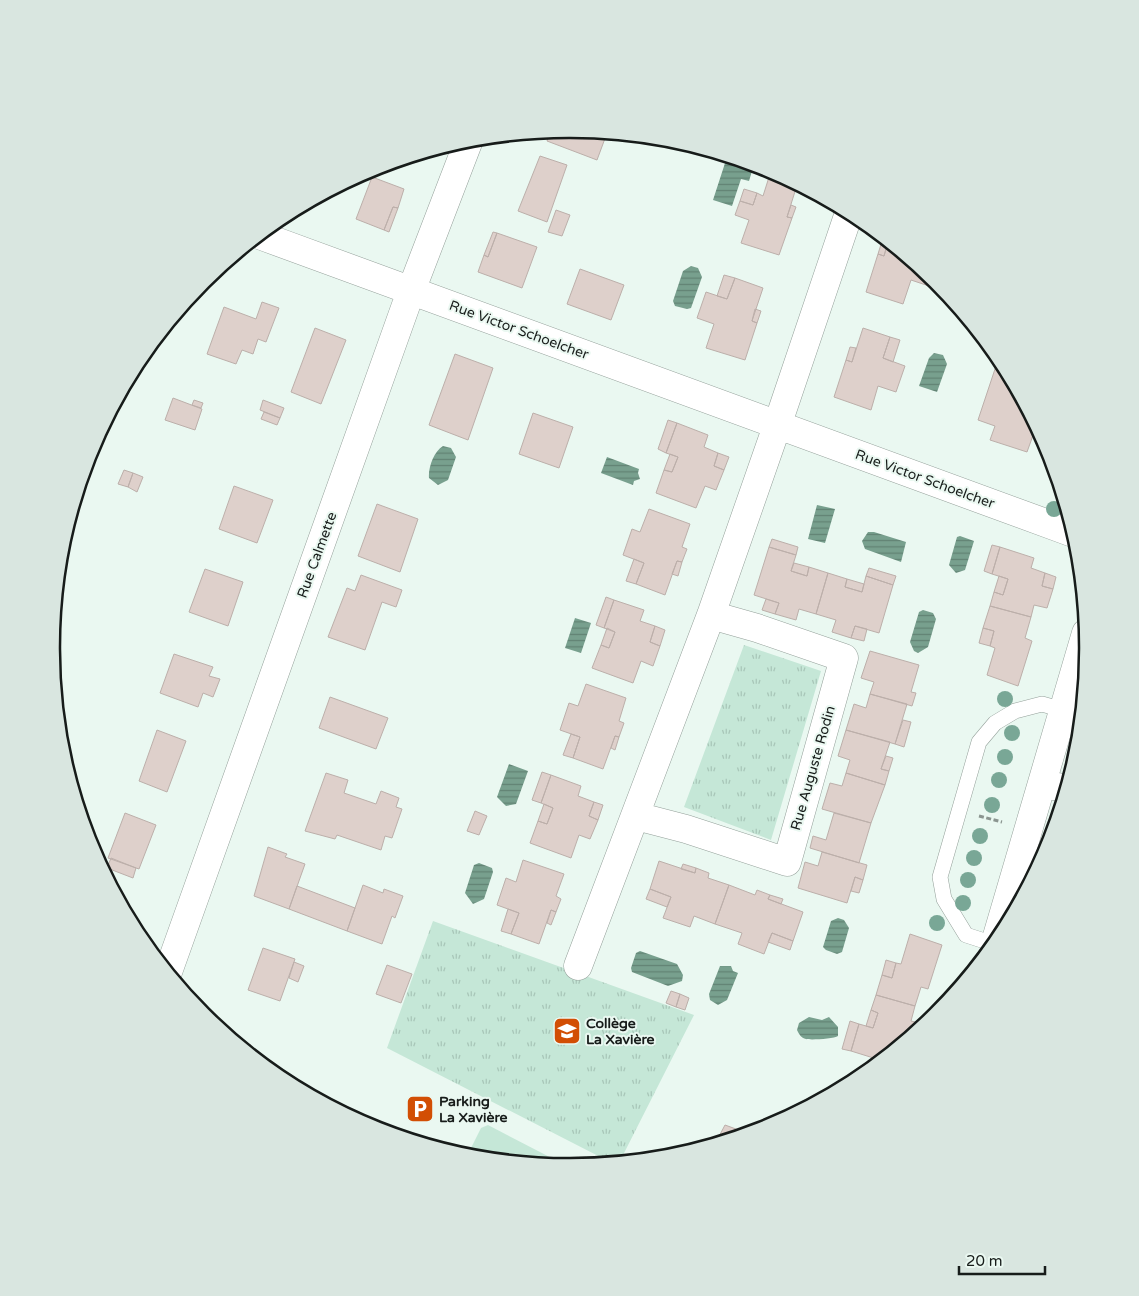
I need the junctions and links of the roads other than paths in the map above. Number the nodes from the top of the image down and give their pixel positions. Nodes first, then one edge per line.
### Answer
1 (465, 149) edge
2 (846, 220) edge
3 (267, 238) edge
4 (411, 291) junction
5 (777, 426) junction
6 (1065, 530) edge
7 (711, 615) junction
8 (1079, 657) edge
9 (1063, 710) junction
10 (1054, 786) edge
11 (636, 816) junction
12 (1002, 917) edge
13 (986, 941) edge
14 (171, 965) edge
15 (578, 966) dead end

1 - 4 street, Rue Calmette
2 - 5 street
3 - 4 street, Rue Victor Schoelcher
4 - 5 street, Rue Victor Schoelcher
4 - 14 street, Rue Calmette
5 - 6 street, Rue Victor Schoelcher
5 - 7 street
7 - 11 street
7 - 11 street, Rue Auguste Rodin
8 - 9 street
9 - 10 street
9 - 13 lane
10 - 12 street
11 - 15 street

